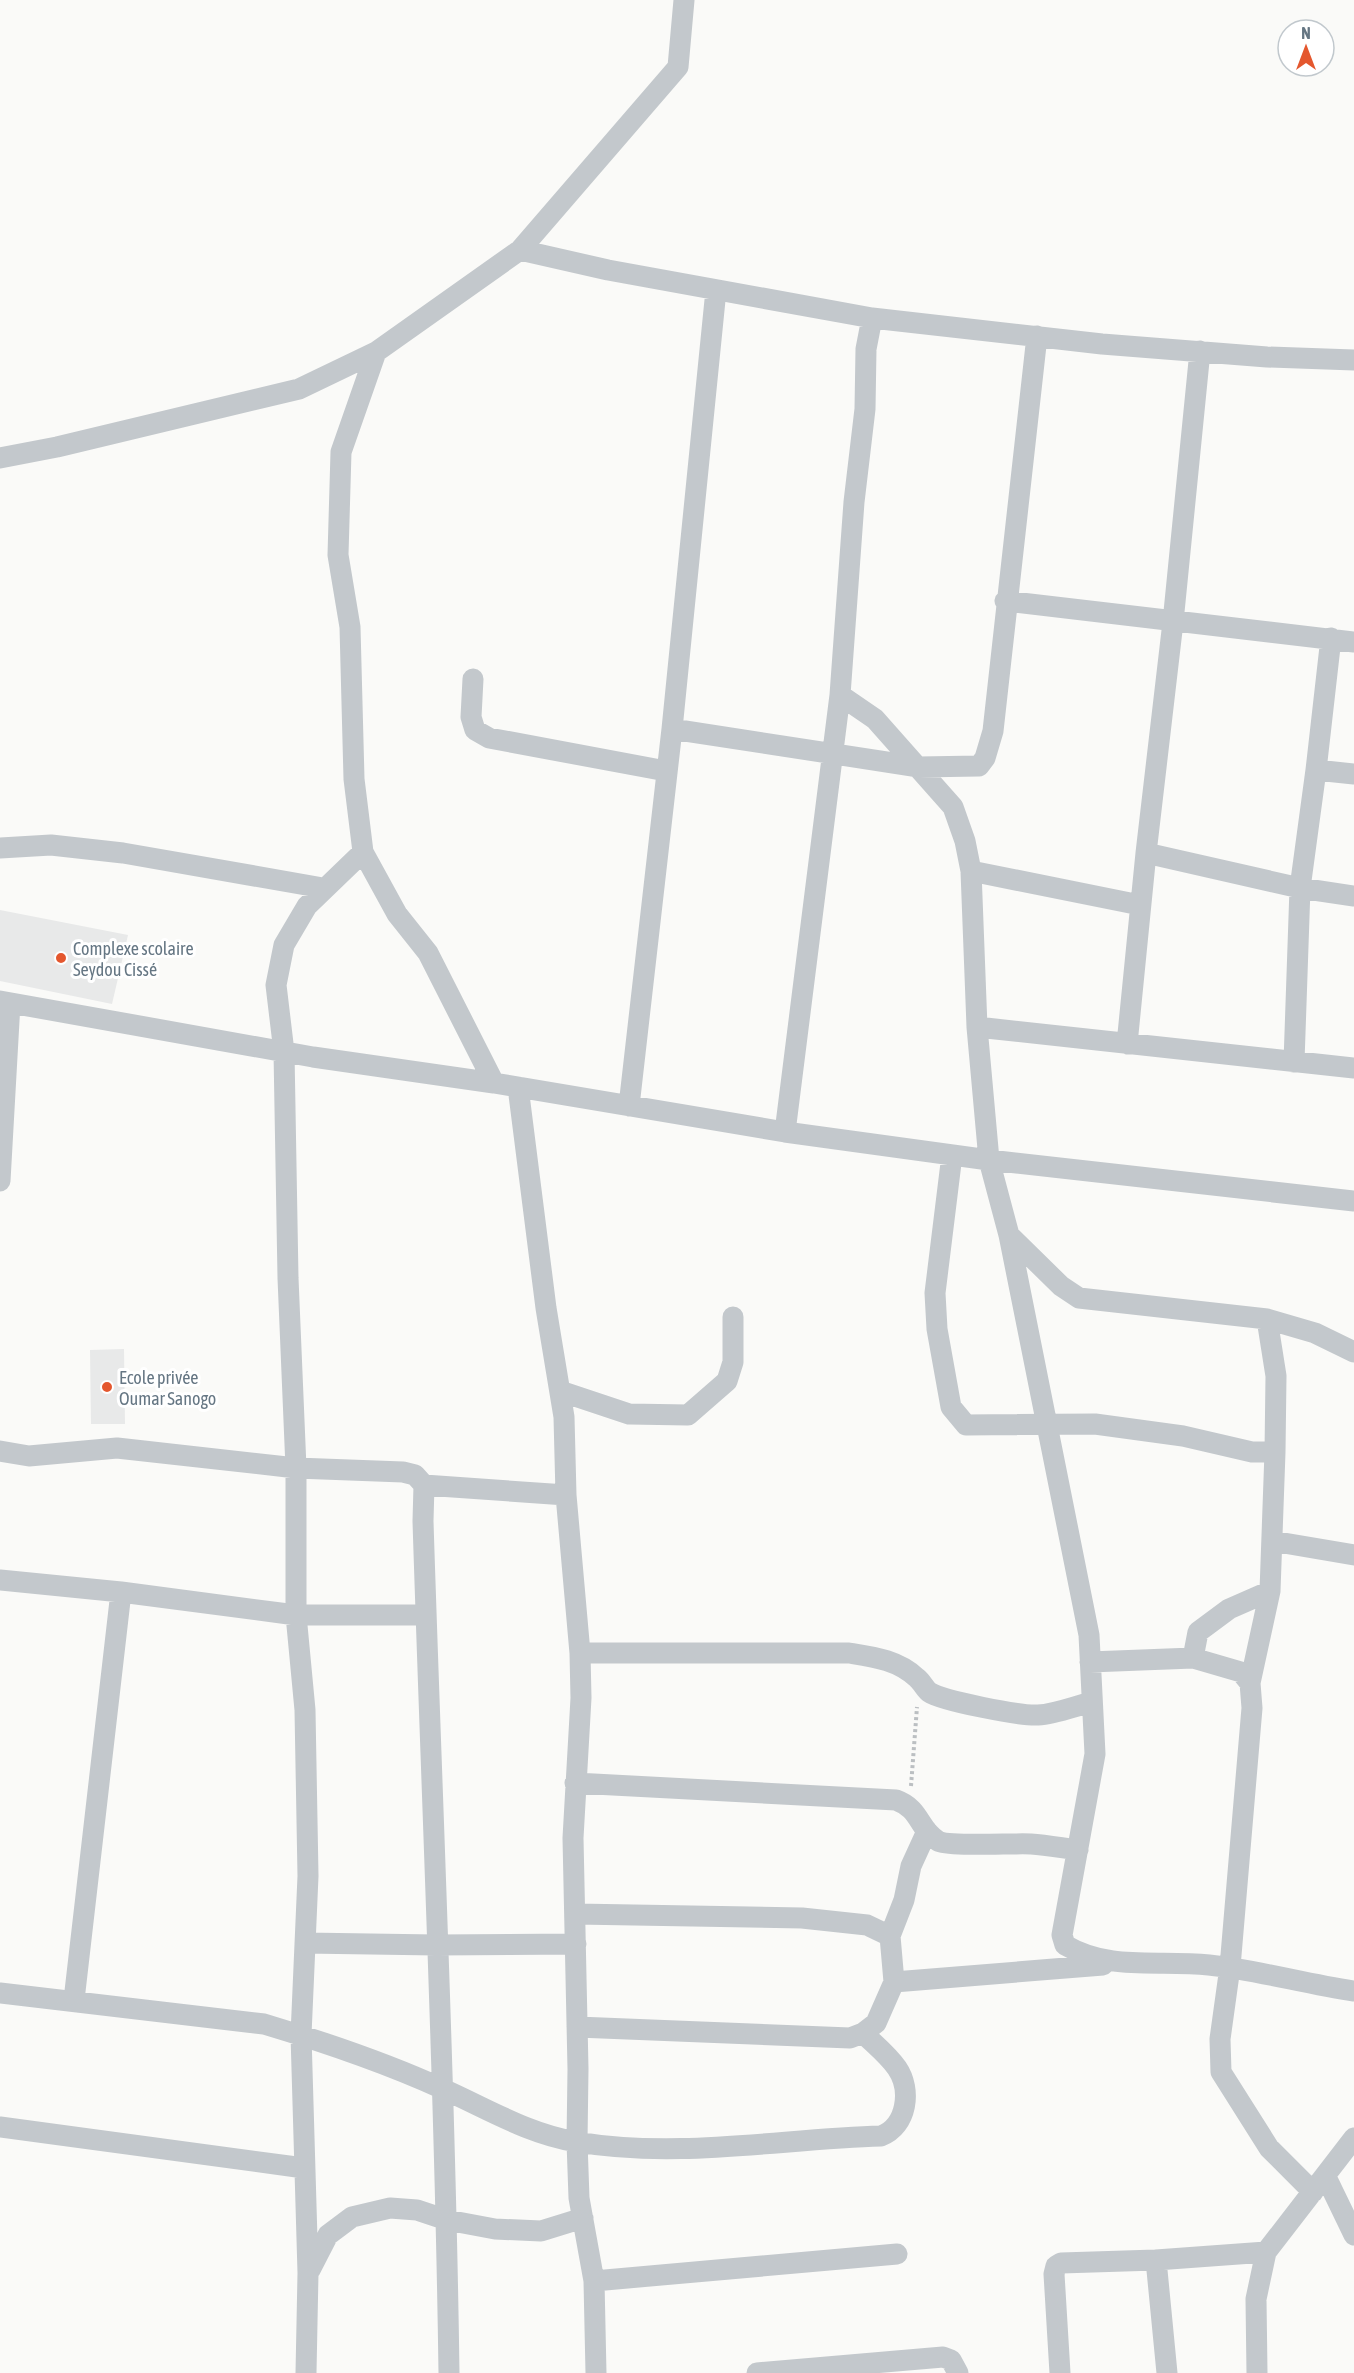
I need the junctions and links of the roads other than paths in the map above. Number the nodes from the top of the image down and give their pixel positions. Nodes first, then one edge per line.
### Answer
1 (684, 0) edge
2 (520, 250) junction
3 (716, 290) junction
4 (872, 318) junction
5 (1037, 336) junction
6 (1200, 351) junction
7 (376, 352) junction
8 (1354, 360) edge
9 (0, 458) edge
10 (1005, 601) junction
11 (1173, 622) junction
12 (1331, 638) junction
13 (1354, 642) edge
14 (473, 679) dead end
15 (840, 695) junction
16 (672, 729) junction
17 (833, 753) junction
18 (919, 767) junction
19 (1316, 770) junction
20 (666, 771) junction
21 (1354, 774) edge
22 (0, 848) edge
23 (363, 852) junction
24 (1146, 853) junction
25 (971, 871) junction
26 (323, 888) junction
27 (1300, 888) junction
28 (1354, 896) edge
29 (1140, 905) junction
30 (5, 1002) edge
31 (977, 1028) junction
32 (1127, 1044) junction
33 (284, 1052) junction
34 (1294, 1062) junction
35 (1354, 1068) edge
36 (494, 1083) junction
37 (518, 1087) junction
38 (629, 1106) junction
39 (785, 1132) junction
40 (952, 1155) junction
41 (989, 1160) junction
42 (0, 1181) edge
43 (1354, 1201) edge
44 (1009, 1235) junction
45 (733, 1317) dead end
46 (1268, 1319) junction
47 (1354, 1352) edge
48 (560, 1390) junction
49 (1047, 1424) junction
50 (0, 1451) edge
51 (1275, 1452) junction
52 (296, 1468) junction
53 (424, 1485) junction
54 (566, 1495) junction
55 (1272, 1541) junction
56 (1354, 1555) edge
57 (0, 1580) edge
58 (1270, 1591) junction
59 (122, 1592) junction
60 (296, 1615) junction
61 (426, 1615) junction
62 (580, 1653) junction
63 (1193, 1659) junction
64 (1090, 1662) junction
65 (1250, 1683) junction
66 (1092, 1702) junction
67 (575, 1783) junction
68 (927, 1831) junction
69 (1078, 1850) junction
70 (576, 1914) junction
71 (890, 1936) junction
72 (305, 1943) junction
73 (576, 1944) junction
74 (436, 1946) junction
75 (1121, 1964) junction
76 (1230, 1967) junction
77 (894, 1982) junction
78 (1354, 1991) edge
79 (0, 1993) edge
80 (74, 2000) junction
81 (577, 2027) junction
82 (863, 2033) junction
83 (301, 2035) junction
84 (443, 2088) junction
85 (0, 2127) edge
86 (1354, 2138) edge
87 (577, 2142) junction
88 (304, 2168) junction
89 (1319, 2184) junction
90 (583, 2218) junction
91 (447, 2220) junction
92 (1354, 2235) edge
93 (1266, 2252) junction
94 (897, 2254) dead end
95 (1156, 2260) junction
96 (309, 2273) junction
97 (594, 2281) junction
98 (306, 2373) edge
99 (449, 2373) edge
100 (596, 2373) edge
101 (757, 2373) edge
102 (958, 2373) edge
103 (1060, 2373) edge
104 (1167, 2373) edge
105 (1257, 2373) edge

1 - 2 street
2 - 3 street
2 - 7 street
3 - 4 street
3 - 16 street
4 - 5 street
4 - 15 street
5 - 6 street
5 - 10 street
6 - 8 street
6 - 11 street
7 - 9 street
7 - 23 street
10 - 11 street
10 - 18 street
11 - 12 street
11 - 24 street
12 - 13 street
12 - 19 street
14 - 20 street
15 - 17 street
15 - 18 street
16 - 17 street
16 - 20 street
17 - 18 street
17 - 39 street
18 - 25 street
19 - 21 street
19 - 27 street
20 - 38 street
22 - 26 street
23 - 26 street
23 - 36 street
24 - 27 street
24 - 29 street
25 - 29 street
25 - 31 street
26 - 33 street
27 - 28 street
27 - 34 street
29 - 32 street
30 - 33 street
30 - 42 street
31 - 32 street
31 - 41 street
32 - 34 street
33 - 36 street
33 - 52 street
34 - 35 street
36 - 37 street
37 - 38 street
37 - 48 street
38 - 39 street
39 - 40 street
40 - 41 street
40 - 49 street
41 - 43 street
41 - 44 street
44 - 46 street
44 - 49 street
45 - 48 street
46 - 47 street
46 - 51 street
48 - 54 street
49 - 51 street
49 - 64 street
50 - 52 street
51 - 55 street
52 - 53 street
52 - 60 street
53 - 54 street
53 - 61 street
54 - 62 street
55 - 56 street
55 - 58 street
57 - 59 street
58 - 63 street
58 - 65 street
59 - 60 street
59 - 80 street
60 - 61 street
60 - 72 street
61 - 74 street
62 - 66 street
62 - 67 street
63 - 64 street
63 - 65 street
64 - 66 street
65 - 76 street
66 - 69 street
67 - 68 street
67 - 70 street
68 - 69 street
68 - 71 street
69 - 75 street
70 - 71 street
70 - 73 street
71 - 77 street
72 - 74 street
72 - 83 street
73 - 74 street
73 - 81 street
74 - 84 street
75 - 76 street
75 - 77 street
76 - 78 street
76 - 89 street
77 - 82 street
79 - 80 street
80 - 83 street
81 - 82 street
81 - 87 street
82 - 87 street
83 - 84 street
83 - 88 street
84 - 87 street
84 - 91 street
85 - 88 street
86 - 89 street
87 - 90 street
88 - 96 street
89 - 92 street
89 - 93 street
90 - 91 street
90 - 97 street
91 - 96 street
91 - 99 street
93 - 95 street
93 - 105 street
94 - 97 street
95 - 103 street
95 - 104 street
96 - 98 street
97 - 100 street
101 - 102 street

